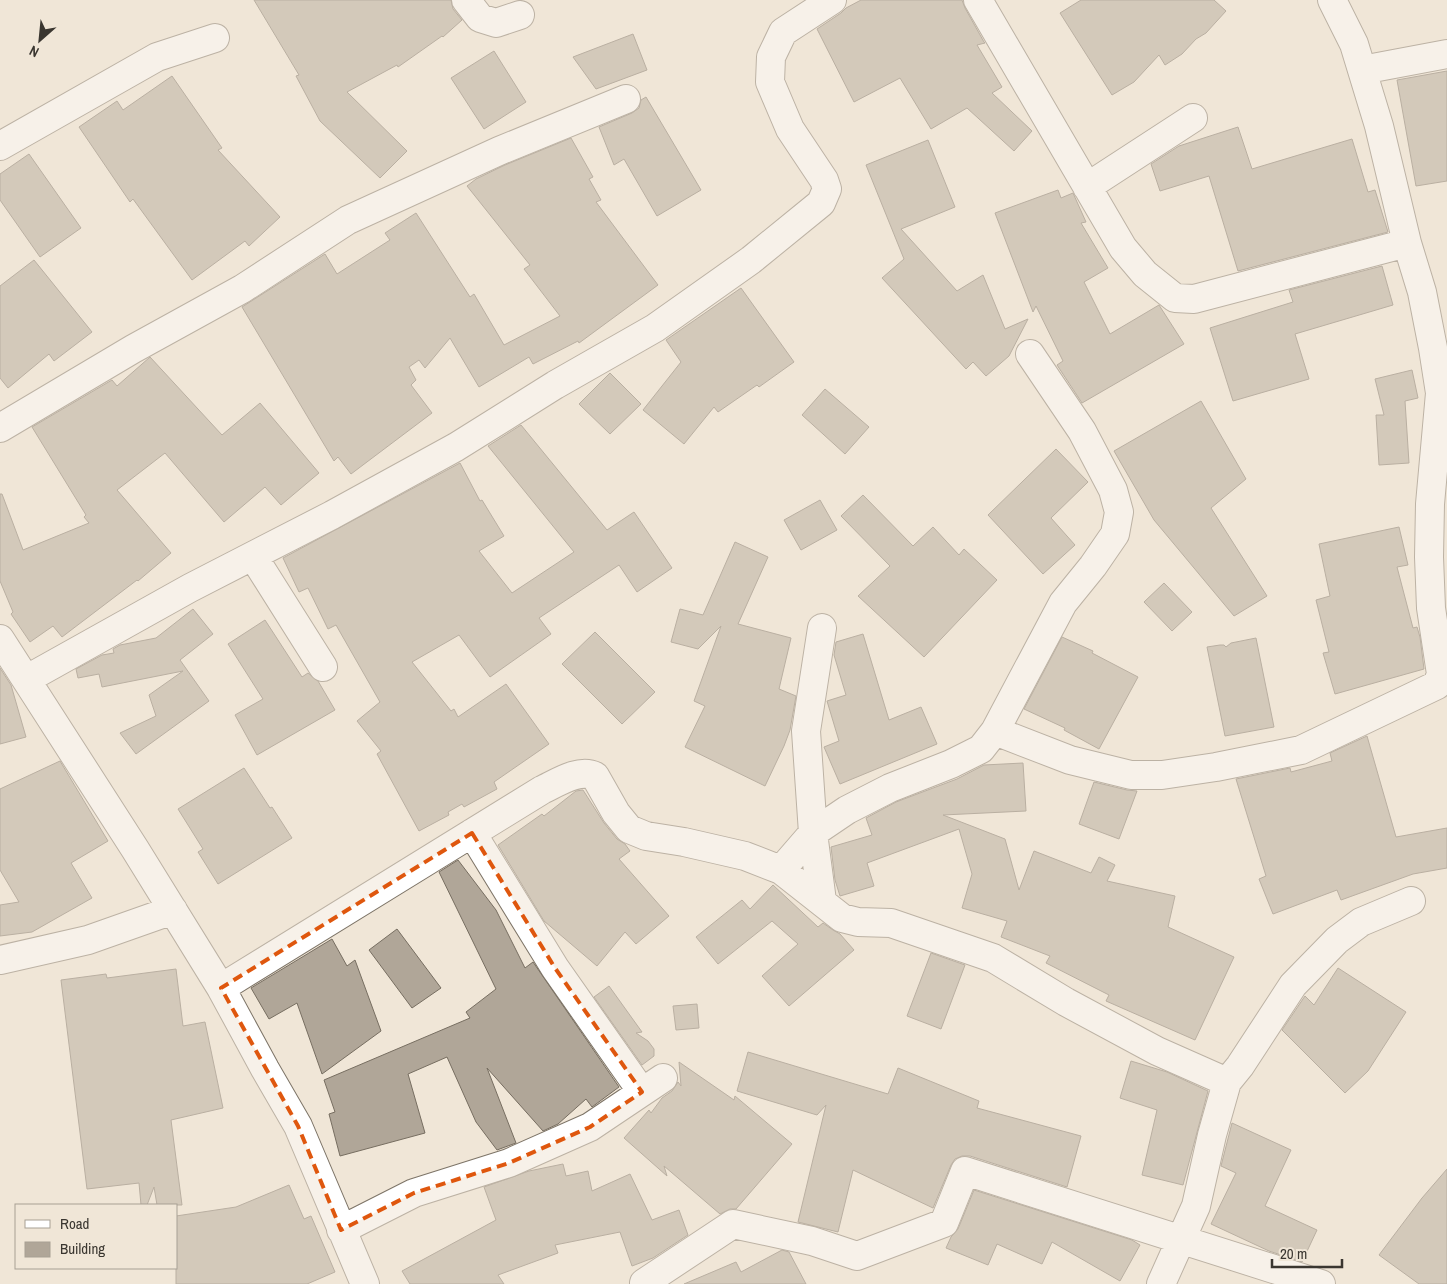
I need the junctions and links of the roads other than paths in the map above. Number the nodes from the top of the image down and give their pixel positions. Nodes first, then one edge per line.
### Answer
1 (466, 0) edge
2 (832, 0) edge
3 (978, 0) edge
4 (1332, 0) edge
5 (520, 15) dead end
6 (215, 38) dead end
7 (1447, 54) edge
8 (1362, 70) junction
9 (626, 98) dead end
10 (1193, 118) dead end
11 (0, 146) edge
12 (1087, 187) junction
13 (1407, 243) junction
14 (1030, 354) dead end
15 (0, 428) edge
16 (253, 556) junction
17 (822, 628) dead end
18 (4, 651) edge
19 (1443, 652) edge
20 (324, 667) dead end
21 (27, 680) junction
22 (995, 731) junction
23 (472, 833) junction
24 (813, 833) junction
25 (745, 856) junction
26 (780, 870) junction
27 (822, 901) junction
28 (1410, 901) dead end
29 (173, 910) junction
30 (0, 960) edge
31 (221, 988) junction
32 (1227, 1082) junction
33 (341, 1230) junction
34 (1181, 1240) junction
35 (365, 1284) edge
36 (644, 1284) edge
37 (1161, 1284) edge
38 (1321, 1284) edge

1 - 5 street
2 - 16 street
3 - 12 street
4 - 8 street
6 - 11 street
7 - 8 street
8 - 13 street
9 - 15 street
10 - 12 street
12 - 13 street
13 - 19 street
14 - 22 street
16 - 20 street
16 - 21 street
17 - 24 street
18 - 21 street
19 - 22 street
21 - 29 street
22 - 24 street
23 - 25 street
23 - 31 street
23 - 33 street
24 - 25 street
24 - 26 street
24 - 27 street
25 - 26 street
26 - 27 street
27 - 32 street
28 - 32 street
29 - 30 street
29 - 31 street
31 - 33 street
32 - 34 street
33 - 35 street
34 - 36 street
34 - 37 street
34 - 38 street

